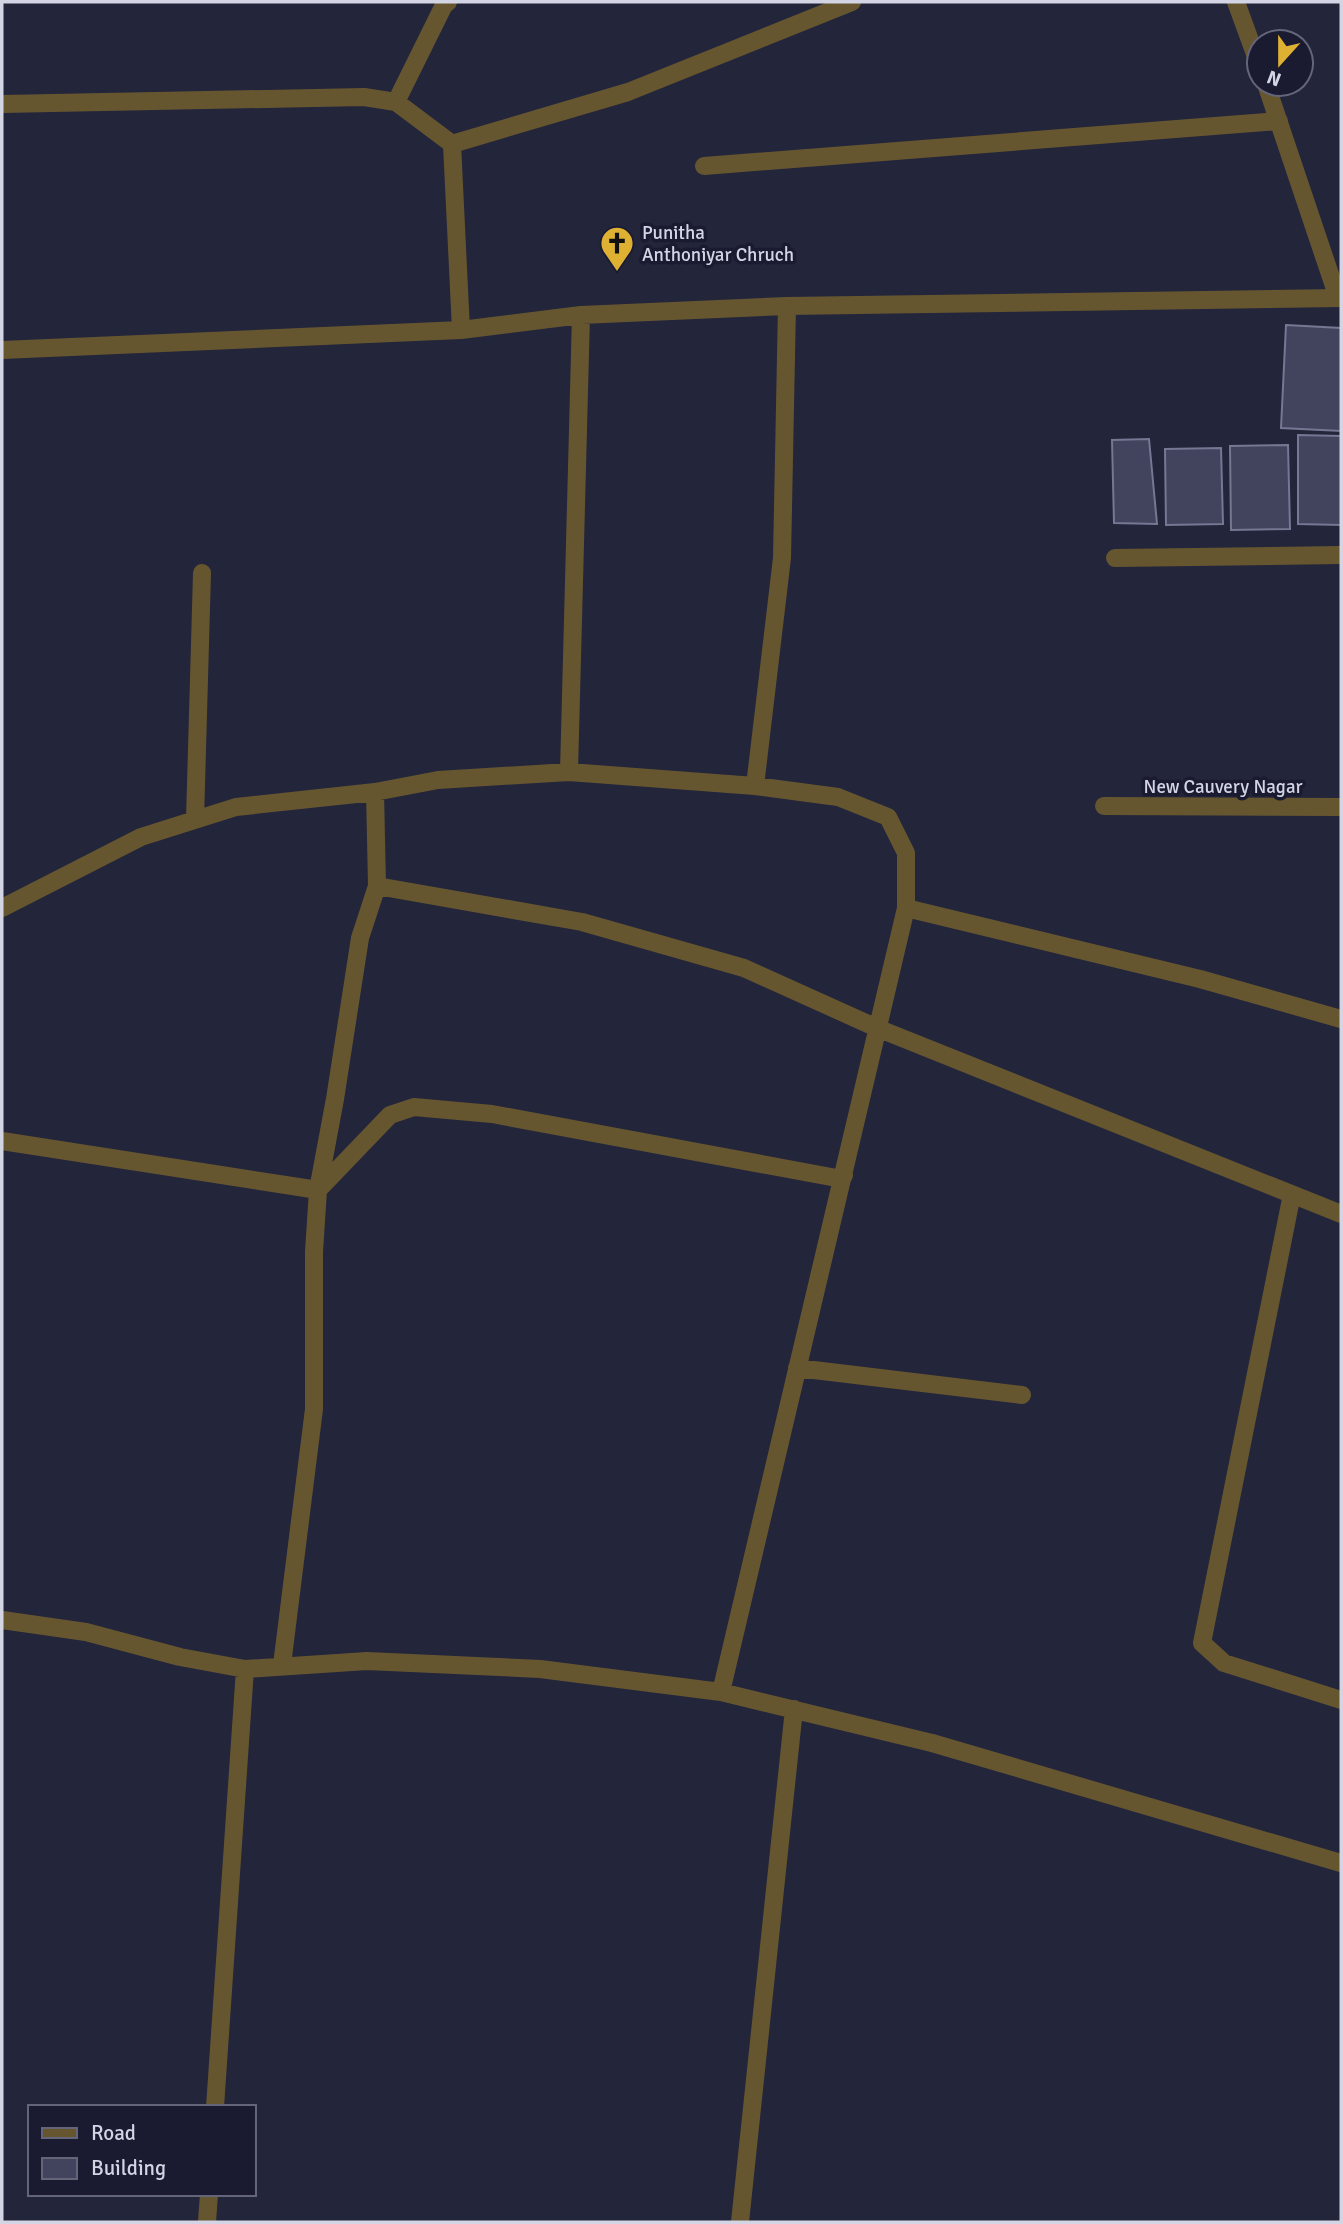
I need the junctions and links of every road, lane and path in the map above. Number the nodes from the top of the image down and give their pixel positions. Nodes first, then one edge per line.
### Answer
1 (448, 2) edge
2 (852, 2) edge
3 (1237, 2) edge
4 (1246, 28) edge
5 (1271, 98) edge
6 (396, 102) junction
7 (2, 104) edge
8 (1279, 121) junction
9 (452, 144) junction
10 (704, 166) dead end
11 (1340, 298) edge
12 (787, 306) junction
13 (581, 315) junction
14 (461, 330) junction
15 (2, 355) edge
16 (1341, 555) edge
17 (1115, 558) dead end
18 (202, 573) dead end
19 (569, 772) junction
20 (755, 786) junction
21 (375, 792) junction
22 (1104, 806) dead end
23 (1341, 807) edge
24 (195, 820) junction
25 (377, 886) junction
26 (2, 908) edge
27 (906, 908) junction
28 (1341, 1019) edge
29 (877, 1028) junction
30 (2, 1141) edge
31 (843, 1177) junction
32 (317, 1190) junction
33 (1292, 1194) junction
34 (1341, 1213) edge
35 (797, 1367) junction
36 (1022, 1395) dead end
37 (2, 1620) edge
38 (282, 1665) junction
39 (245, 1669) junction
40 (721, 1692) junction
41 (1341, 1700) edge
42 (794, 1709) junction
43 (1341, 1863) edge
44 (215, 2105) edge
45 (209, 2196) edge
46 (207, 2222) edge
47 (740, 2222) edge

1 - 6 street
2 - 9 street
3 - 4 street
5 - 8 street
6 - 7 street
6 - 9 street
8 - 10 street
8 - 11 street
9 - 14 street
11 - 12 street
12 - 13 street
12 - 20 street
13 - 14 street
13 - 19 street
14 - 15 street
16 - 17 street
18 - 24 street
19 - 20 street
19 - 21 street
20 - 27 street
21 - 24 street
21 - 25 street
22 - 23 street, New Cauvery Nagar
24 - 26 street
25 - 29 street
25 - 32 street
27 - 28 street
27 - 29 street
29 - 31 street
29 - 33 street
30 - 32 street
31 - 32 street
31 - 35 street
32 - 38 street
33 - 34 street
33 - 41 street
35 - 36 street
35 - 40 street
37 - 39 street
38 - 39 street
38 - 40 street
39 - 44 street
40 - 42 street
42 - 43 street
42 - 47 street
45 - 46 street

